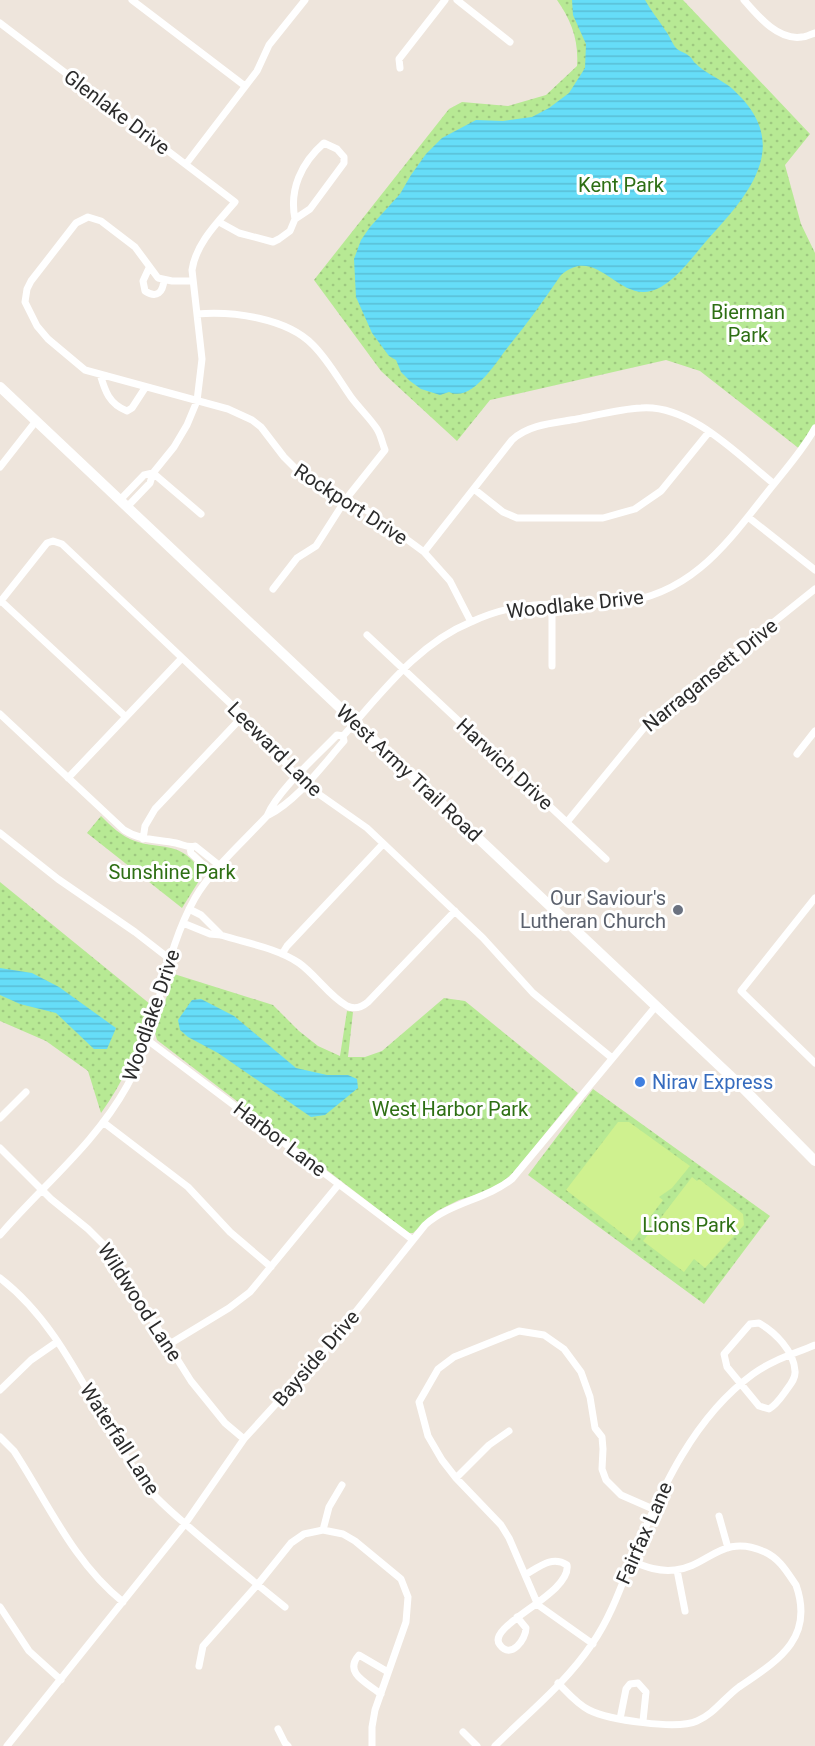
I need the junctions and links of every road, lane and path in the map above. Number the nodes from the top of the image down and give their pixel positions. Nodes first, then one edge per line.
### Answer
1 (132, 0) edge
2 (446, 0) edge
3 (457, 0) edge
4 (744, 0) edge
5 (301, 1) edge
6 (0, 23) edge
7 (815, 33) edge
8 (510, 42) dead end
9 (400, 68) dead end
10 (245, 86) junction
11 (186, 164) junction
12 (295, 219) junction
13 (219, 222) junction
14 (149, 268) junction
15 (164, 280) junction
16 (193, 280) junction
17 (197, 314) junction
18 (100, 374) junction
19 (0, 387) edge
20 (145, 388) junction
21 (197, 401) junction
22 (36, 421) junction
23 (815, 428) edge
24 (709, 432) junction
25 (0, 467) edge
26 (153, 473) junction
27 (774, 484) junction
28 (474, 489) junction
29 (346, 498) junction
30 (124, 503) junction
31 (201, 514) dead end
32 (748, 517) junction
33 (424, 552) junction
34 (815, 570) edge
35 (273, 589) dead end
36 (815, 589) edge
37 (0, 601) edge
38 (552, 604) junction
39 (471, 622) junction
40 (367, 635) dead end
41 (182, 658) junction
42 (552, 666) dead end
43 (404, 669) junction
44 (0, 714) edge
45 (243, 716) junction
46 (126, 717) junction
47 (355, 722) junction
48 (815, 731) edge
49 (343, 736) junction
50 (797, 754) dead end
51 (298, 776) junction
52 (68, 778) junction
53 (306, 783) junction
54 (267, 816) junction
55 (567, 822) junction
56 (0, 833) edge
57 (143, 839) junction
58 (383, 844) junction
59 (189, 848) junction
60 (606, 859) dead end
61 (220, 866) junction
62 (213, 874) junction
63 (815, 898) edge
64 (189, 909) junction
65 (455, 911) junction
66 (183, 923) junction
67 (221, 935) junction
68 (282, 954) junction
69 (171, 960) junction
70 (656, 1006) junction
71 (146, 1039) junction
72 (815, 1051) edge
73 (808, 1056) junction
74 (612, 1058) junction
75 (815, 1063) edge
76 (26, 1092) dead end
77 (0, 1118) edge
78 (103, 1122) junction
79 (0, 1148) edge
80 (815, 1161) edge
81 (339, 1184) junction
82 (42, 1191) junction
83 (0, 1235) edge
84 (413, 1240) junction
85 (272, 1267) junction
86 (0, 1278) edge
87 (57, 1342) junction
88 (168, 1345) junction
89 (815, 1345) edge
90 (790, 1356) junction
91 (742, 1383) junction
92 (0, 1390) edge
93 (509, 1431) dead end
94 (0, 1437) edge
95 (244, 1439) junction
96 (456, 1478) junction
97 (342, 1485) dead end
98 (653, 1509) junction
99 (719, 1516) dead end
100 (185, 1524) junction
101 (323, 1530) junction
102 (728, 1548) junction
103 (631, 1561) junction
104 (677, 1570) junction
105 (525, 1575) junction
106 (258, 1584) junction
107 (123, 1602) junction
108 (538, 1605) junction
109 (0, 1607) edge
110 (285, 1607) dead end
111 (685, 1611) dead end
112 (517, 1617) junction
113 (592, 1644) junction
114 (199, 1666) dead end
115 (388, 1672) junction
116 (61, 1680) junction
117 (558, 1683) junction
118 (381, 1694) junction
119 (620, 1719) junction
120 (643, 1721) junction
121 (278, 1729) dead end
122 (463, 1732) dead end
123 (7, 1746) edge
124 (288, 1746) edge
125 (372, 1746) edge
126 (477, 1746) edge
127 (495, 1746) edge

1 - 10 street
2 - 9 street
3 - 8 street
4 - 7 street
5 - 10 street
6 - 11 street, Glenlake Drive
10 - 11 street
11 - 13 street, Glenlake Drive
12 - 12 street
12 - 13 street
13 - 16 street
14 - 15 street
14 - 15 street
14 - 18 street, Rockport Drive
15 - 16 street
16 - 17 street
17 - 21 street
17 - 29 street
18 - 20 street, Rockport Drive
18 - 20 street
19 - 22 main road, West Army Trail Road
20 - 21 street, Rockport Drive
21 - 26 street
21 - 29 street, Rockport Drive
22 - 25 street
22 - 30 main road, West Army Trail Road
23 - 27 street, Woodlake Drive
24 - 27 street
24 - 28 street
24 - 28 street
26 - 30 street
26 - 31 street
27 - 32 street, Woodlake Drive
28 - 33 street
29 - 33 street, Rockport Drive
29 - 35 street
30 - 47 main road, West Army Trail Road
32 - 34 street
32 - 38 street, Woodlake Drive
33 - 39 street, Rockport Drive
36 - 55 street, Narragansett Drive
37 - 41 street, Leeward Lane
37 - 46 street
38 - 39 street, Woodlake Drive
38 - 42 street
39 - 43 street, Woodlake Drive
40 - 43 street, Harwich Drive
41 - 45 street, Leeward Lane
41 - 46 street
43 - 47 street, Woodlake Drive
43 - 55 street, Harwich Drive
44 - 52 street
45 - 51 street, Leeward Lane
45 - 57 street
46 - 52 street
47 - 49 street, Woodlake Drive
47 - 70 main road, West Army Trail Road
48 - 50 street
49 - 51 street, Woodlake Drive
49 - 53 street, Woodlake Drive
51 - 53 street, Leeward Lane
51 - 54 street, Woodlake Drive
52 - 57 street
53 - 54 street, Woodlake Drive
53 - 58 street, Leeward Lane
54 - 61 street, Woodlake Drive
55 - 60 street, Harwich Drive
56 - 69 street
57 - 59 street
58 - 65 street, Leeward Lane
58 - 68 street
59 - 61 street
59 - 62 street
61 - 62 street, Woodlake Drive
62 - 64 street, Woodlake Drive
63 - 73 street
64 - 66 street, Woodlake Drive
64 - 67 street
65 - 68 street
65 - 74 street, Leeward Lane
66 - 67 street
66 - 69 street, Woodlake Drive
67 - 68 street
69 - 71 street, Woodlake Drive
70 - 74 street, Bayside Drive
70 - 80 main road, West Army Trail Road
71 - 78 street, Woodlake Drive
71 - 81 street, Harbor Lane
72 - 73 street
73 - 75 street
74 - 84 street, Bayside Drive
76 - 77 street
78 - 82 street, Woodlake Drive
78 - 85 street
79 - 82 street, Wildwood Lane
81 - 84 street, Harbor Lane
81 - 85 street
82 - 83 street, Woodlake Drive
82 - 88 street, Wildwood Lane
84 - 95 street, Bayside Drive
85 - 88 street
86 - 87 street, Waterfall Lane
87 - 92 street
87 - 100 street, Waterfall Lane
88 - 95 street, Wildwood Lane
89 - 90 street, Fairfax Lane
90 - 91 street, Fairfax Lane
90 - 91 street
90 - 91 street
91 - 98 street, Fairfax Lane
93 - 96 street
94 - 107 street
95 - 100 street, Bayside Drive
96 - 98 street
96 - 105 street
97 - 101 street
98 - 103 street, Fairfax Lane
99 - 102 street
100 - 106 street, Waterfall Lane
100 - 107 street, Bayside Drive
101 - 106 street
101 - 115 street
102 - 104 street
102 - 120 street
103 - 104 street
103 - 113 street, Fairfax Lane
104 - 111 street
105 - 108 street
105 - 108 street
106 - 110 street, Waterfall Lane
106 - 114 street
107 - 116 street, Bayside Drive
108 - 112 street
108 - 113 street
109 - 116 street
112 - 112 street
113 - 117 street, Fairfax Lane
115 - 118 street
115 - 118 street
116 - 123 street, Bayside Drive
117 - 119 street
117 - 127 street, Fairfax Lane
118 - 125 street
119 - 120 street
119 - 120 street
121 - 124 street
122 - 126 street

